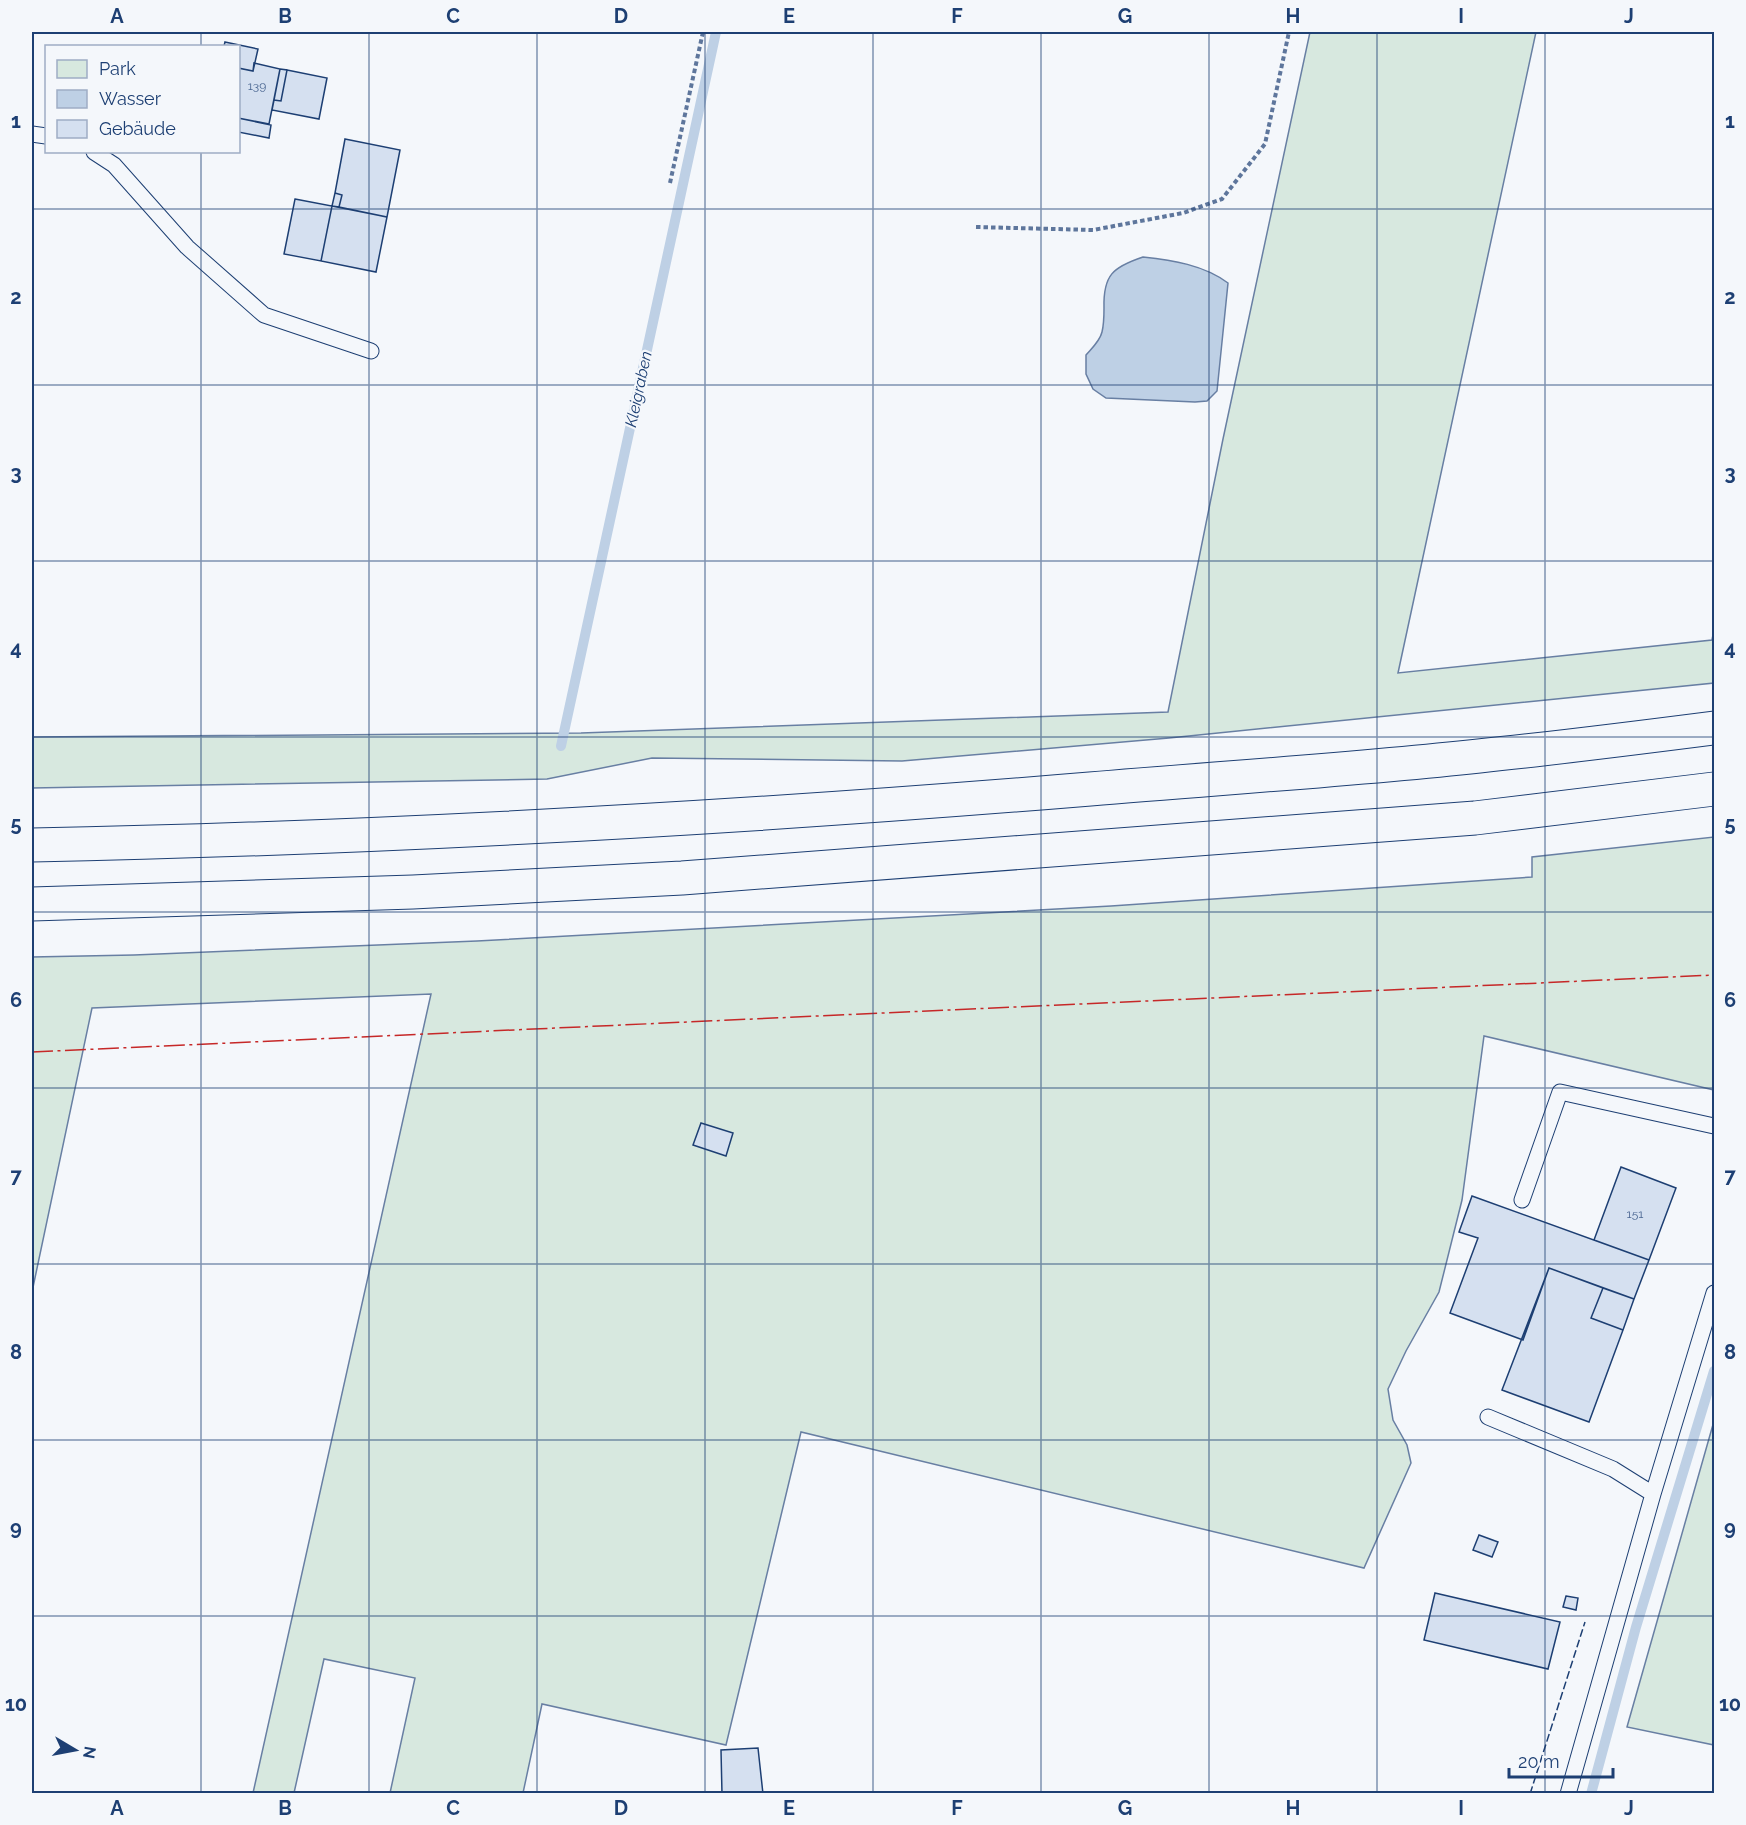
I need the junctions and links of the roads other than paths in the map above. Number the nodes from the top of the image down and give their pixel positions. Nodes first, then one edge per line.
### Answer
1 (96, 153) edge
2 (371, 351) dead end
3 (1714, 728) edge
4 (1714, 789) edge
5 (32, 844) edge
6 (32, 904) edge
7 (1714, 1126) edge
8 (1522, 1200) dead end
9 (1714, 1293) edge
10 (1488, 1417) dead end
11 (1653, 1494) junction
12 (1568, 1794) edge

1 - 2 lane
3 - 5 highway
4 - 6 highway
7 - 8 lane
9 - 11 lane
10 - 11 lane
11 - 12 lane

